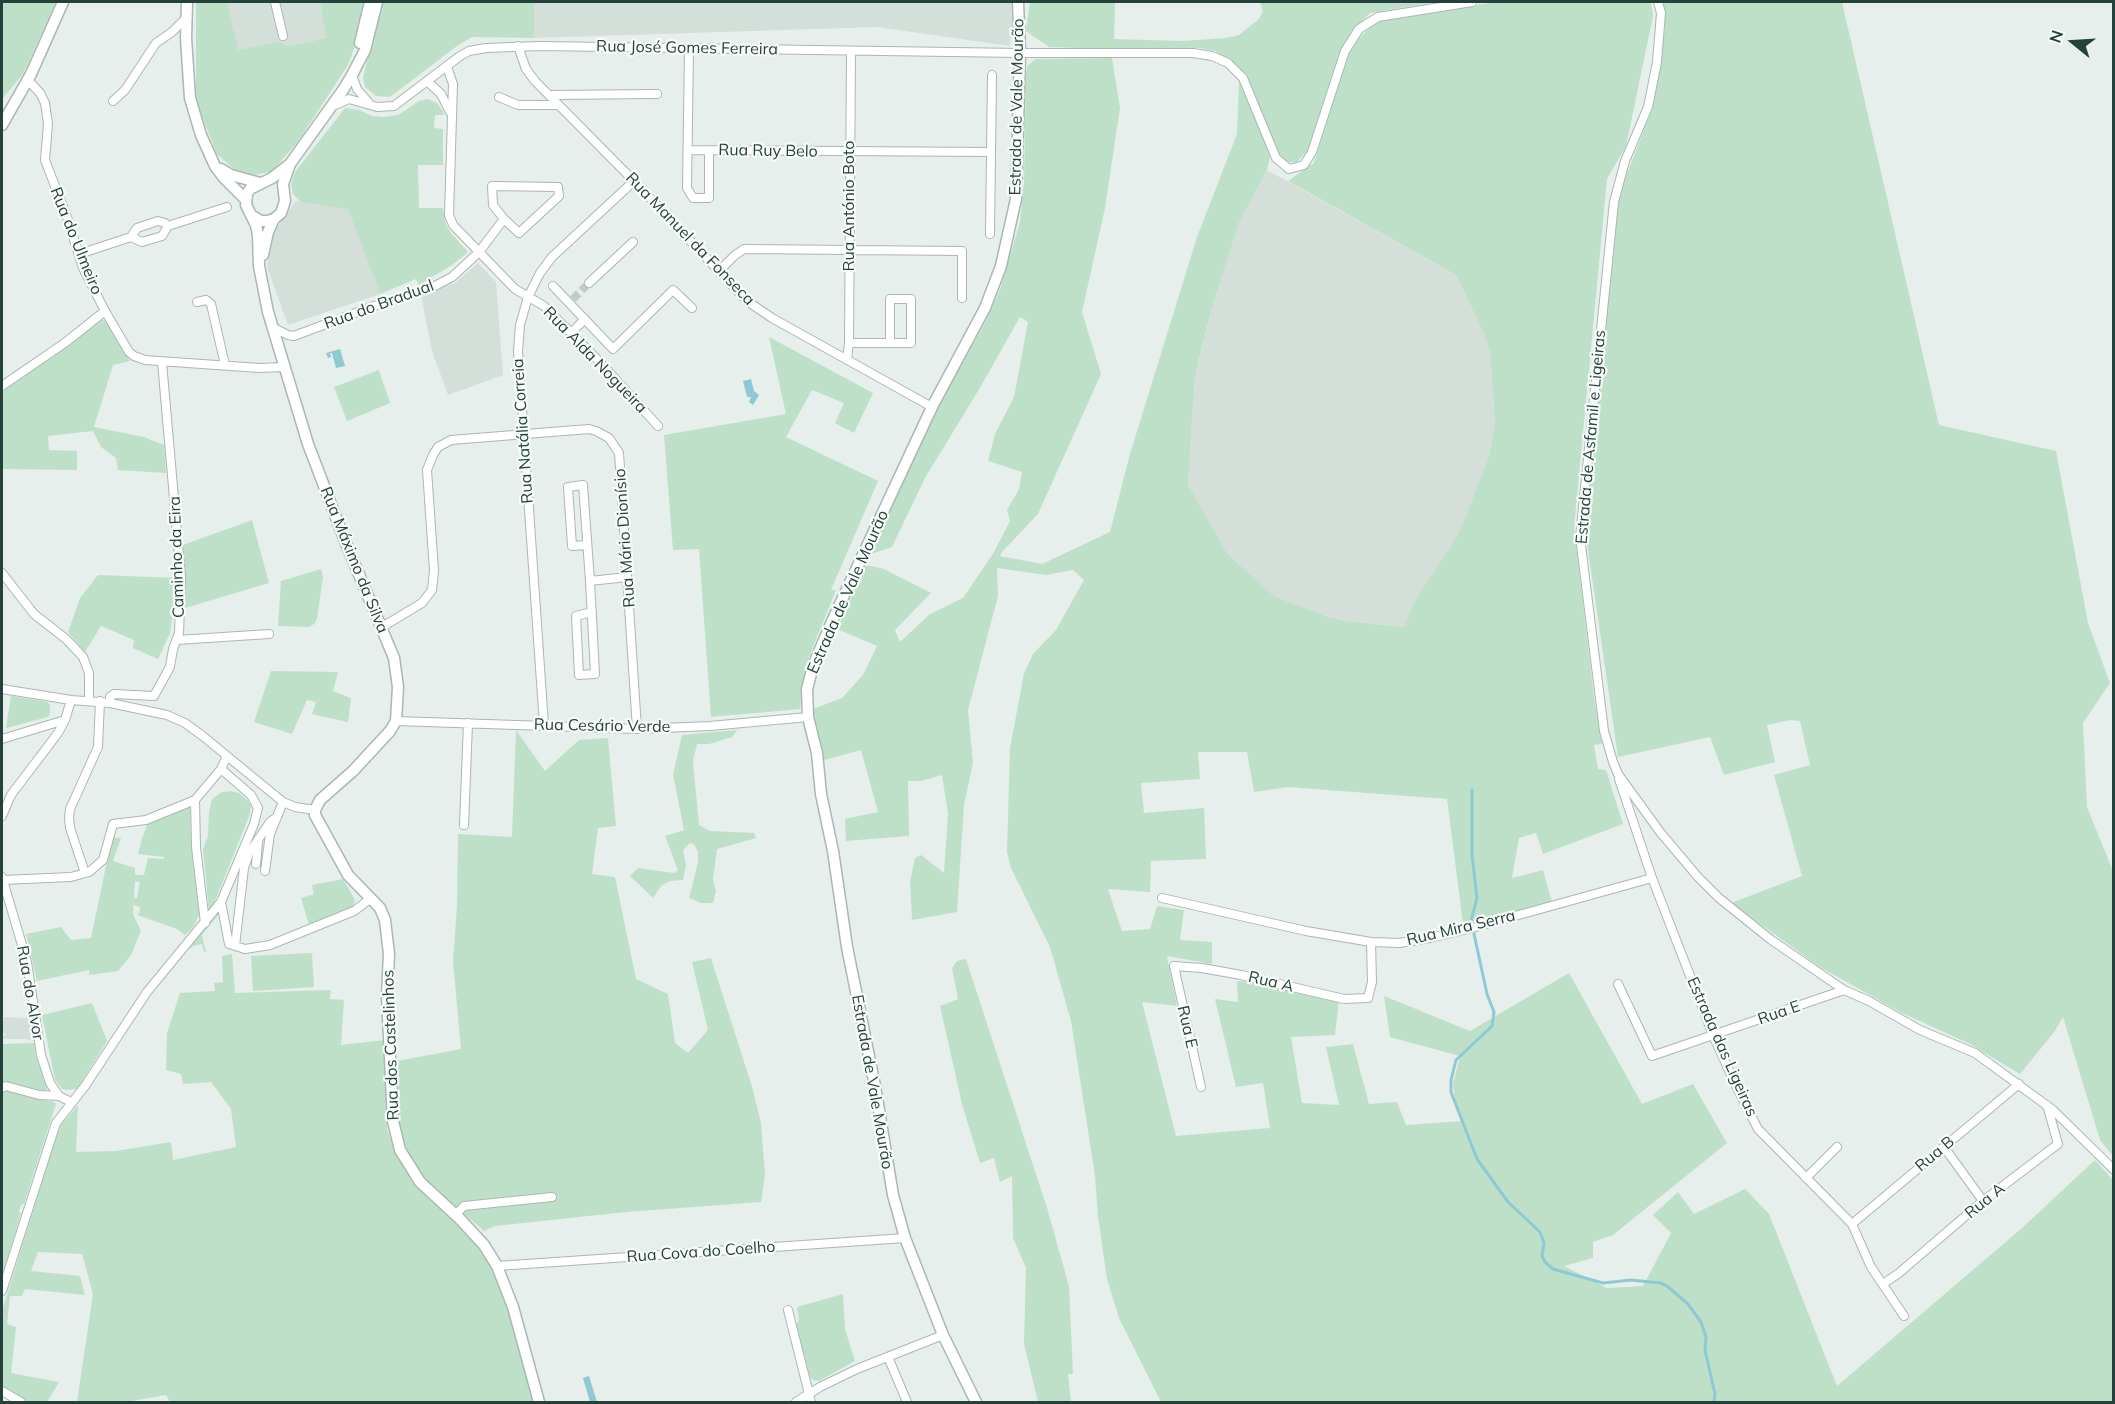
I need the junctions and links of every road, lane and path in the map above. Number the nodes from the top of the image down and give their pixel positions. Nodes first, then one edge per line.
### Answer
1 (63, 2) edge
2 (187, 2) edge
3 (275, 2) edge
4 (370, 2) edge
5 (377, 2) edge
6 (1018, 2) edge
7 (1472, 2) edge
8 (1658, 2) edge
9 (186, 17) junction
10 (172, 32) junction
11 (283, 36) dead end
12 (186, 38) junction
13 (518, 46) junction
14 (689, 49) junction
15 (851, 51) junction
16 (1020, 53) junction
17 (447, 67) junction
18 (353, 72) junction
19 (992, 75) dead end
20 (30, 77) junction
21 (428, 82) junction
22 (657, 94) dead end
23 (20, 95) junction
24 (549, 95) junction
25 (500, 97) dead end
26 (112, 101) dead end
27 (372, 105) junction
28 (558, 105) junction
29 (2, 109) edge
30 (330, 109) junction
31 (451, 115) junction
32 (2, 125) edge
33 (688, 150) junction
34 (709, 150) junction
35 (849, 152) junction
36 (991, 152) junction
37 (290, 164) junction
38 (215, 166) junction
39 (634, 181) junction
40 (262, 182) junction
41 (283, 194) junction
42 (246, 200) junction
43 (227, 207) dead end
44 (250, 214) junction
45 (274, 219) junction
46 (504, 219) junction
47 (168, 226) junction
48 (990, 234) dead end
49 (131, 237) junction
50 (633, 242) dead end
51 (850, 250) junction
52 (479, 252) junction
53 (79, 254) junction
54 (719, 271) junction
55 (589, 284) tunnel mouth
56 (263, 285) junction
57 (553, 286) dead end
58 (528, 297) junction
59 (962, 298) dead end
60 (197, 302) dead end
61 (692, 309) dead end
62 (105, 311) junction
63 (585, 319) junction
64 (272, 327) junction
65 (571, 333) junction
66 (849, 343) junction
67 (890, 343) junction
68 (847, 360) junction
69 (162, 362) junction
70 (225, 365) junction
71 (284, 367) junction
72 (2, 387) edge
73 (932, 407) junction
74 (658, 426) dead end
75 (523, 435) junction
76 (587, 545) junction
77 (2, 573) edge
78 (627, 577) junction
79 (590, 581) junction
80 (592, 612) junction
81 (382, 627) junction
82 (269, 634) dead end
83 (177, 640) junction
84 (2, 689) edge
85 (71, 700) junction
86 (89, 701) junction
87 (100, 701) junction
88 (110, 703) junction
89 (808, 717) junction
90 (65, 720) junction
91 (396, 721) junction
92 (468, 723) junction
93 (544, 725) junction
94 (637, 729) junction
95 (2, 739) edge
96 (226, 756) junction
97 (221, 770) junction
98 (1618, 774) junction
99 (195, 800) junction
100 (283, 802) junction
101 (315, 810) junction
102 (2, 816) edge
103 (277, 817) junction
104 (464, 825) dead end
105 (259, 838) junction
106 (256, 864) dead end
107 (265, 871) dead end
108 (86, 873) junction
109 (2, 877) edge
110 (1652, 878) junction
111 (370, 898) junction
112 (1162, 898) dead end
113 (221, 903) junction
114 (205, 923) junction
115 (1371, 942) junction
116 (235, 946) junction
117 (1174, 966) joint
118 (1618, 984) dead end
119 (1844, 990) junction
120 (1713, 1035) junction
121 (2019, 1084) junction
122 (1201, 1087) dead end
123 (2, 1088) edge
124 (59, 1096) junction
125 (71, 1102) junction
126 (2047, 1105) junction
127 (1837, 1147) dead end
128 (1944, 1147) junction
129 (2114, 1170) edge
130 (1806, 1178) junction
131 (552, 1197) dead end
132 (1983, 1201) junction
133 (455, 1215) junction
134 (1852, 1224) junction
135 (905, 1238) junction
136 (497, 1266) junction
137 (1883, 1284) junction
138 (2, 1291) edge
139 (788, 1310) dead end
140 (1904, 1316) dead end
141 (943, 1335) junction
142 (888, 1357) junction
143 (2, 1390) edge
144 (810, 1399) edge
145 (21, 1402) edge
146 (539, 1402) edge
147 (796, 1402) edge
148 (907, 1402) edge
149 (976, 1402) edge

1 - 20 street
2 - 9 street
3 - 11 street
4 - 18 street
5 - 18 street
6 - 16 street, Estrada de Vale Mourão
7 - 16 street, Rua José Gomes Ferreira
8 - 98 street, Estrada de Asfamil e Ligeiras
9 - 10 street
9 - 12 street
10 - 12 street
10 - 26 street
12 - 38 street
13 - 14 street, Rua José Gomes Ferreira
13 - 17 street, Rua José Gomes Ferreira
13 - 24 street, Rua Manuel da Fonseca
14 - 15 street, Rua José Gomes Ferreira
14 - 33 street
15 - 16 street, Rua José Gomes Ferreira
15 - 35 street, Rua António Boto
16 - 73 street, Estrada de Vale Mourão
17 - 21 street, Rua José Gomes Ferreira
17 - 31 street, Rua Alda Nogueira
18 - 27 street
18 - 30 street
19 - 36 street
20 - 23 street
20 - 53 street, Rua do Ulmeiro
21 - 27 street, Rua José Gomes Ferreira
21 - 31 street
22 - 24 street
23 - 29 street
23 - 32 street
24 - 28 street, Rua Manuel da Fonseca
25 - 28 street
27 - 30 street, Rua José Gomes Ferreira
28 - 39 street, Rua Manuel da Fonseca
30 - 37 street
31 - 52 street, Rua Alda Nogueira
33 - 34 street, Rua Ruy Belo
33 - 34 street
34 - 35 street, Rua Ruy Belo
35 - 36 street, Rua Ruy Belo
35 - 51 street, Rua António Boto
36 - 48 street
37 - 40 street
37 - 41 street
38 - 40 street
38 - 42 street
39 - 54 street, Rua Manuel da Fonseca
39 - 58 street, Rua Natália Correia
40 - 41 street
40 - 42 street
41 - 45 street
42 - 44 street
43 - 47 street
44 - 45 street
44 - 56 street, Rua Máximo da Silva
45 - 56 street, Rua Máximo da Silva
46 - 46 street
46 - 52 street, Rua do Bradual
47 - 49 street
47 - 49 street
49 - 53 street
50 - 55 street
51 - 54 street
51 - 59 street
51 - 66 street, Rua António Boto
52 - 58 street, Rua Alda Nogueira
52 - 64 street, Rua do Bradual
53 - 62 street, Rua do Ulmeiro
54 - 68 street, Rua Manuel da Fonseca
56 - 64 street, Rua Máximo da Silva
57 - 63 street
58 - 65 street, Rua Alda Nogueira
58 - 75 street, Rua Natália Correia
60 - 70 street
61 - 63 street
62 - 69 street, Rua do Ulmeiro
62 - 72 street
63 - 65 street
64 - 71 street, Rua Máximo da Silva
65 - 74 street, Rua Alda Nogueira
66 - 67 street
66 - 68 street, Rua António Boto
67 - 67 street
68 - 73 street, Rua Manuel da Fonseca
69 - 70 street, Rua do Ulmeiro
69 - 83 street, Caminho da Eira
70 - 71 street, Rua do Ulmeiro
71 - 81 street, Rua Máximo da Silva
73 - 89 street, Estrada de Vale Mourão
75 - 78 street, Rua Mário Dionísio
75 - 81 street
75 - 93 street, Rua Natália Correia
76 - 76 street
76 - 79 street
77 - 86 street
78 - 79 street
78 - 94 street, Rua Mário Dionísio
79 - 80 street
80 - 80 street
81 - 91 street, Rua Máximo da Silva
82 - 83 street
83 - 88 street, Caminho da Eira
84 - 85 street
85 - 86 street
85 - 90 street
86 - 87 street
87 - 88 street
87 - 108 street
88 - 96 street
89 - 94 street, Rua Cesário Verde
89 - 135 street, Estrada de Vale Mourão
90 - 95 street
90 - 102 street
91 - 92 street, Rua Cesário Verde
91 - 101 street
92 - 93 street, Rua Cesário Verde
92 - 104 street
93 - 94 street, Rua Cesário Verde
96 - 97 street
96 - 100 street
97 - 99 street
97 - 113 street
98 - 110 street, Estrada das Ligeiras
98 - 119 street, Estrada de Asfamil e Ligeiras
99 - 108 street
99 - 114 street
100 - 101 street
100 - 103 street
101 - 111 street, Rua dos Castelinhos
103 - 105 street
103 - 107 street
105 - 106 street
105 - 116 street
108 - 109 street
109 - 124 street, Rua do Alvor
110 - 115 street, Rua Mira Serra
110 - 120 street, Estrada das Ligeiras
111 - 116 street
111 - 133 street, Rua dos Castelinhos
112 - 115 street, Rua Mira Serra
113 - 114 street
113 - 116 street
114 - 125 street
115 - 117 street, Rua A
117 - 122 street, Rua E
118 - 120 street, Rua E
119 - 120 street, Rua E
119 - 121 street, Estrada de Asfamil e Ligeiras
120 - 130 street, Estrada das Ligeiras
121 - 126 street, Estrada de Asfamil e Ligeiras
121 - 128 street, Rua B
123 - 124 street
124 - 125 street
125 - 138 street
126 - 129 street, Estrada de Asfamil e Ligeiras
126 - 132 street, Rua A
127 - 130 street
128 - 132 street
128 - 134 street, Rua B
130 - 134 street, Estrada das Ligeiras
131 - 133 street
132 - 137 street, Rua A
133 - 136 street, Rua dos Castelinhos
134 - 137 street, Estrada das Ligeiras
135 - 136 street, Rua Cova do Coelho
135 - 141 street, Estrada de Vale Mourão
136 - 146 street, Rua dos Castelinhos
137 - 140 street, Estrada das Ligeiras
139 - 144 street
141 - 142 street
141 - 149 street, Estrada de Vale Mourão
142 - 144 street
142 - 148 street
143 - 145 street
144 - 147 street

